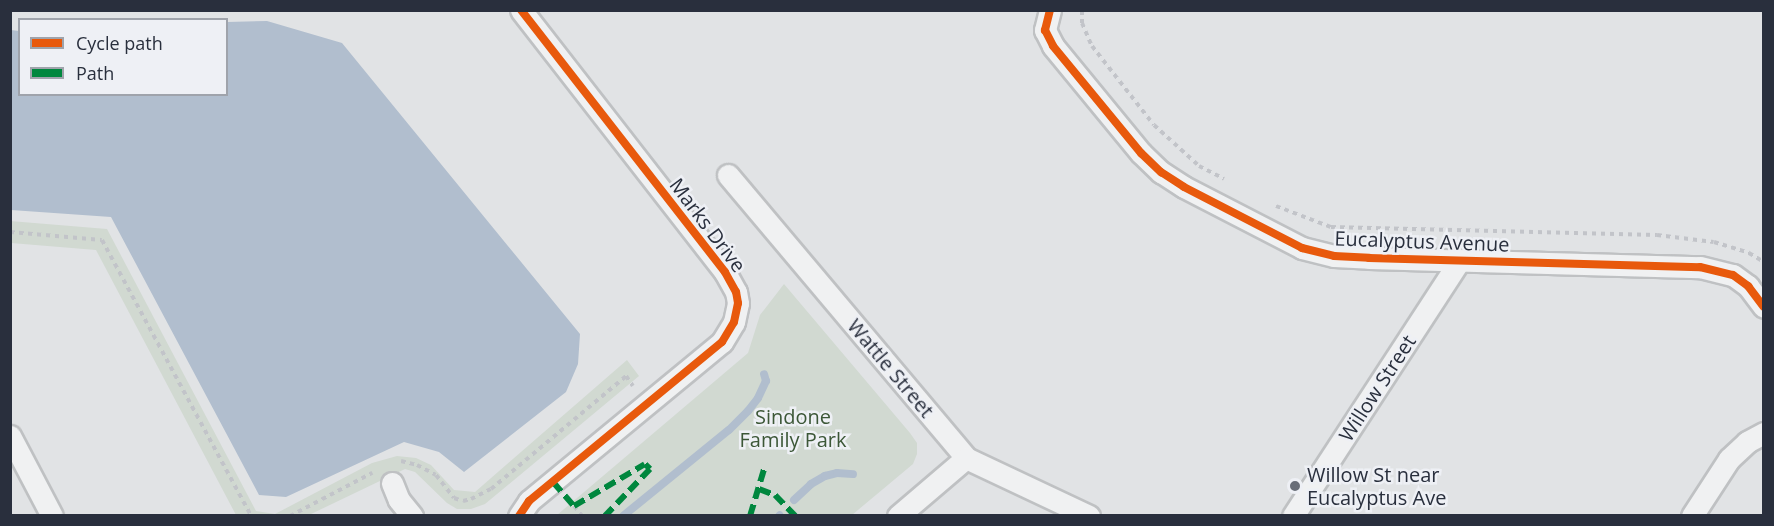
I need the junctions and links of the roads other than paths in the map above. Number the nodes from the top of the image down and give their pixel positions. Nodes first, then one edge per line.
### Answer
1 (520, 10) edge
2 (1048, 20) edge
3 (728, 175) dead end
4 (1461, 260) junction
5 (1764, 307) edge
6 (1764, 433) edge
7 (10, 436) edge
8 (966, 458) junction
9 (392, 483) dead end
10 (52, 516) edge
11 (412, 516) edge
12 (519, 516) edge
13 (898, 516) edge
14 (1089, 516) edge
15 (1293, 516) edge
16 (1692, 516) edge

1 - 12 street, Marks Drive
2 - 4 street, Eucalyptus Avenue
3 - 8 street, Wattle Street
4 - 5 street, Eucalyptus Avenue
4 - 15 street, Willow Street
6 - 16 street
7 - 10 street
8 - 13 street
8 - 14 street, Wattle Street
9 - 11 street

